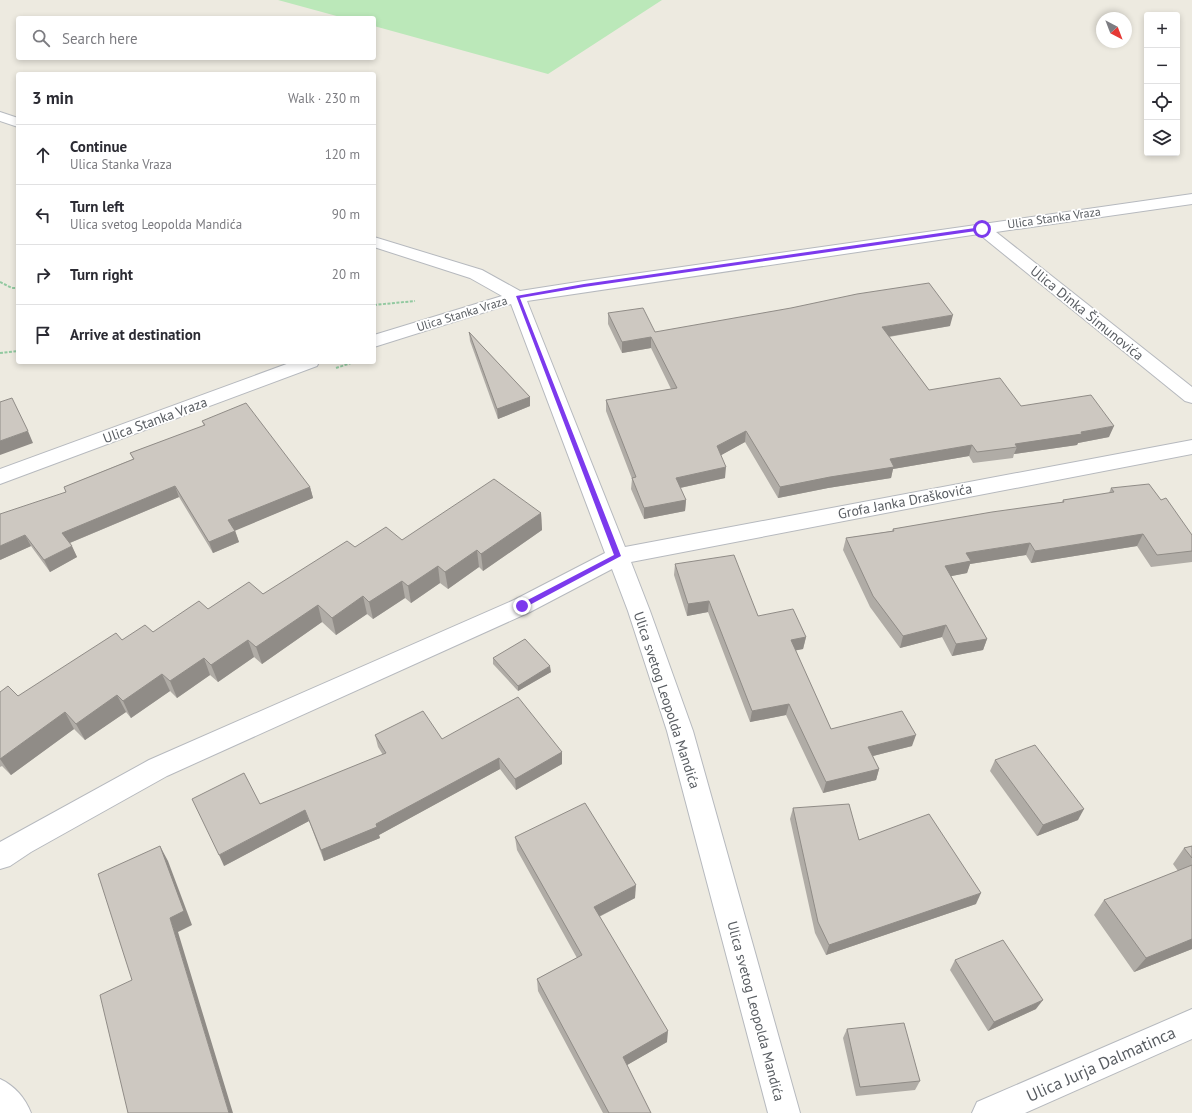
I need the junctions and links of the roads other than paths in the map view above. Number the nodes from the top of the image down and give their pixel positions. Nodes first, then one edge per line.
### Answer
1 (0, 116) edge
2 (16, 122) edge
3 (1192, 199) edge
4 (982, 229) junction
5 (376, 243) edge
6 (518, 297) junction
7 (376, 340) edge
8 (305, 364) edge
9 (1192, 397) edge
10 (1192, 447) edge
11 (0, 477) edge
12 (618, 556) junction
13 (0, 857) edge
14 (1192, 1024) edge
15 (0, 1095) edge
16 (15, 1113) edge
17 (784, 1113) edge
18 (988, 1113) edge

1 - 2 street
3 - 4 street, Ulica Stanka Vraza
4 - 6 street, Ulica Stanka Vraza
4 - 9 street, Ulica Dinka Šimunovića
5 - 6 street
6 - 7 street, Ulica Stanka Vraza
6 - 12 street, Ulica svetog Leopolda Mandića
8 - 11 street, Ulica Stanka Vraza
10 - 12 street, Grofa Janka Draškovića
12 - 13 street, Grofa Janka Draškovića
12 - 17 street, Ulica svetog Leopolda Mandića
14 - 18 street, Ulica Jurja Dalmatinca
15 - 16 street

